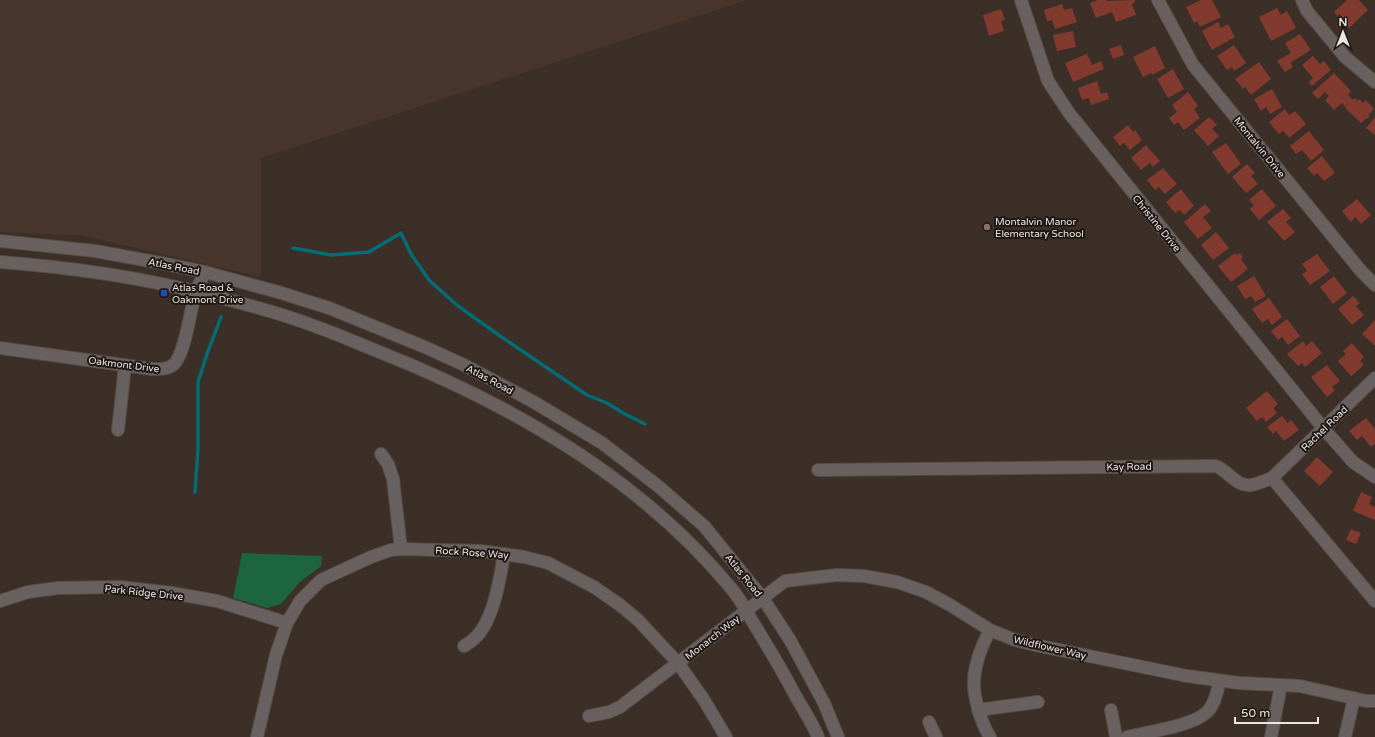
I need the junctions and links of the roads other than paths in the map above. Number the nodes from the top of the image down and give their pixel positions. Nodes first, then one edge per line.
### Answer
1 (1021, 0) edge
2 (1158, 0) edge
3 (1302, 0) edge
4 (1375, 82) edge
5 (0, 241) edge
6 (0, 262) edge
7 (205, 272) junction
8 (1375, 285) edge
9 (196, 291) junction
10 (0, 348) edge
11 (125, 366) junction
12 (1375, 378) edge
13 (1324, 429) junction
14 (118, 430) dead end
15 (381, 454) dead end
16 (818, 470) dead end
17 (1375, 477) edge
18 (1272, 478) junction
19 (401, 548) junction
20 (504, 554) junction
21 (762, 598) junction
22 (1375, 600) edge
23 (0, 601) edge
24 (746, 610) junction
25 (287, 623) junction
26 (990, 630) junction
27 (464, 646) dead end
28 (678, 663) junction
29 (1220, 681) junction
30 (1281, 685) junction
31 (1354, 698) junction
32 (1038, 702) dead end
33 (1375, 702) edge
34 (978, 710) junction
35 (1111, 710) dead end
36 (589, 716) dead end
37 (929, 722) dead end
38 (1178, 731) edge
39 (257, 737) edge
40 (726, 737) edge
41 (818, 737) edge
42 (838, 737) edge
43 (936, 737) edge
44 (990, 737) edge
45 (1116, 737) edge
46 (1127, 737) edge
47 (1271, 737) edge
48 (1345, 737) edge

1 - 13 street, Christine Drive
2 - 8 street, Montalvin Drive
3 - 4 street
5 - 7 street, Atlas Road
6 - 9 street, Atlas Road
7 - 9 street, Oakmont Drive
7 - 21 street, Atlas Road
9 - 11 street, Oakmont Drive
9 - 24 street, Atlas Road
10 - 11 street, Oakmont Drive
11 - 14 street
12 - 13 street, Rachel Road
13 - 17 street, Christine Drive
13 - 18 street, Rachel Road
15 - 19 street
16 - 18 street, Kay Road
18 - 22 street
19 - 20 street, Rock Rose Way
19 - 25 street, Rock Rose Way
20 - 27 street
20 - 28 street, Rock Rose Way
21 - 24 street, Wildflower Way
21 - 26 street, Wildflower Way
21 - 42 street, Atlas Road
23 - 25 street, Park Ridge Drive
24 - 28 street, Monarch Way
24 - 41 street, Atlas Road
25 - 39 street, Rock Rose Way
26 - 29 street, Wildflower Way
26 - 34 street
28 - 36 street, Monarch Way
28 - 40 street, Rock Rose Way
29 - 30 street, Wildflower Way
29 - 38 street
30 - 31 street, Wildflower Way
30 - 47 street
31 - 33 street, Wildflower Way
31 - 48 street
32 - 34 street
34 - 44 street
35 - 45 street
37 - 43 street
38 - 46 street

